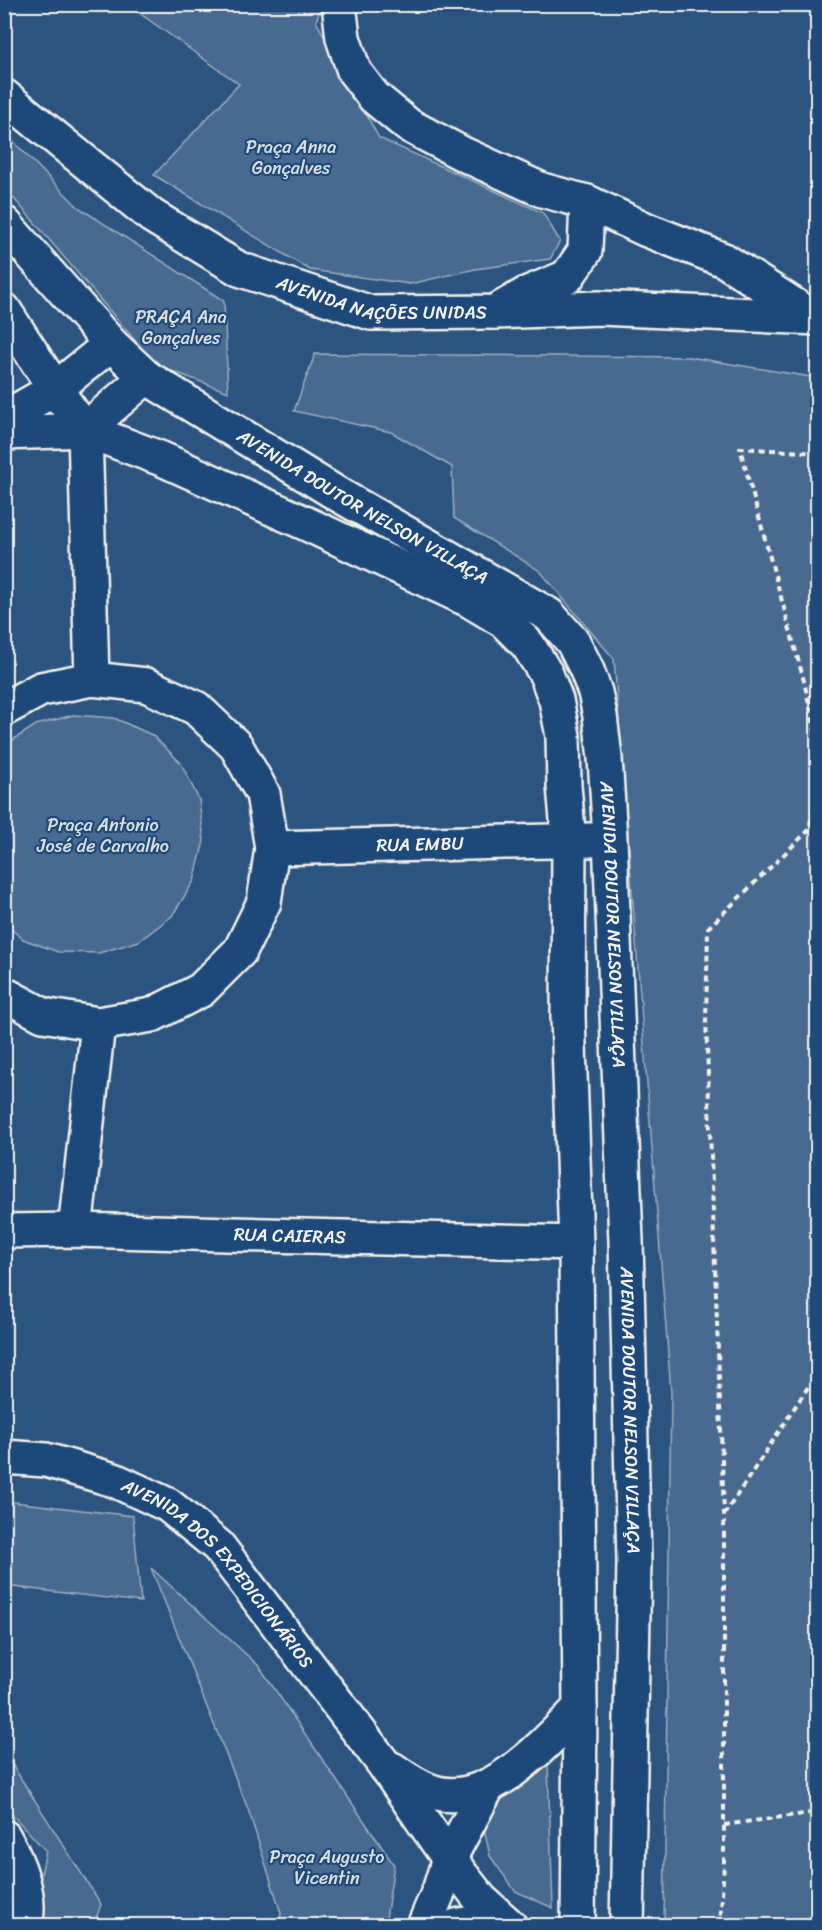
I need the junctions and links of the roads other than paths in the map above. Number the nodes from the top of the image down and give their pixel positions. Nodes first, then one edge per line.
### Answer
1 (339, 4) edge
2 (4, 96) edge
3 (587, 202) junction
4 (4, 223) edge
5 (4, 310) edge
6 (495, 312) junction
7 (816, 318) edge
8 (111, 344) junction
9 (146, 377) junction
10 (55, 389) junction
11 (4, 418) edge
12 (86, 430) junction
13 (4, 433) edge
14 (92, 679) junction
15 (4, 709) edge
16 (610, 838) junction
17 (569, 841) junction
18 (272, 848) junction
19 (4, 994) edge
20 (98, 1024) junction
21 (75, 1230) junction
22 (4, 1231) edge
23 (576, 1243) junction
24 (4, 1457) edge
25 (580, 1708) junction
26 (383, 1763) junction
27 (489, 1786) junction
28 (4, 1837) edge
29 (449, 1859) junction
30 (471, 1924) edge
31 (24, 1926) edge
32 (424, 1926) edge
33 (510, 1926) edge
34 (578, 1926) edge
35 (627, 1926) edge

1 - 3 street
2 - 6 street, AVENIDA NAÇÕES UNIDAS
3 - 6 street
3 - 7 street
4 - 8 street, AVENIDA DOUTOR NELSON VILLAÇA
5 - 10 street
6 - 7 street, AVENIDA NAÇÕES UNIDAS
8 - 9 street, AVENIDA DOUTOR NELSON VILLAÇA
8 - 10 street
9 - 12 street
9 - 16 street, AVENIDA DOUTOR NELSON VILLAÇA
10 - 11 street
10 - 12 street
12 - 13 street
12 - 14 street
12 - 17 street, AVENIDA DOUTOR NELSON VILLAÇA
14 - 15 street
14 - 18 street
16 - 17 street, RUA EMBU
16 - 35 street, AVENIDA DOUTOR NELSON VILLAÇA
17 - 18 street, RUA EMBU
17 - 23 street, AVENIDA DOUTOR NELSON VILLAÇA
18 - 20 street
19 - 20 street
20 - 21 street
21 - 22 street, RUA CAIERAS
21 - 23 street, RUA CAIERAS
23 - 25 street, AVENIDA DOUTOR NELSON VILLAÇA
24 - 26 street, AVENIDA DOS EXPEDICIONÁRIOS
25 - 27 street
25 - 34 street, AVENIDA DOUTOR NELSON VILLAÇA
26 - 27 street
26 - 29 street, AVENIDA DOS EXPEDICIONÁRIOS
27 - 29 street
28 - 31 street
29 - 30 street
29 - 32 street
29 - 33 street

